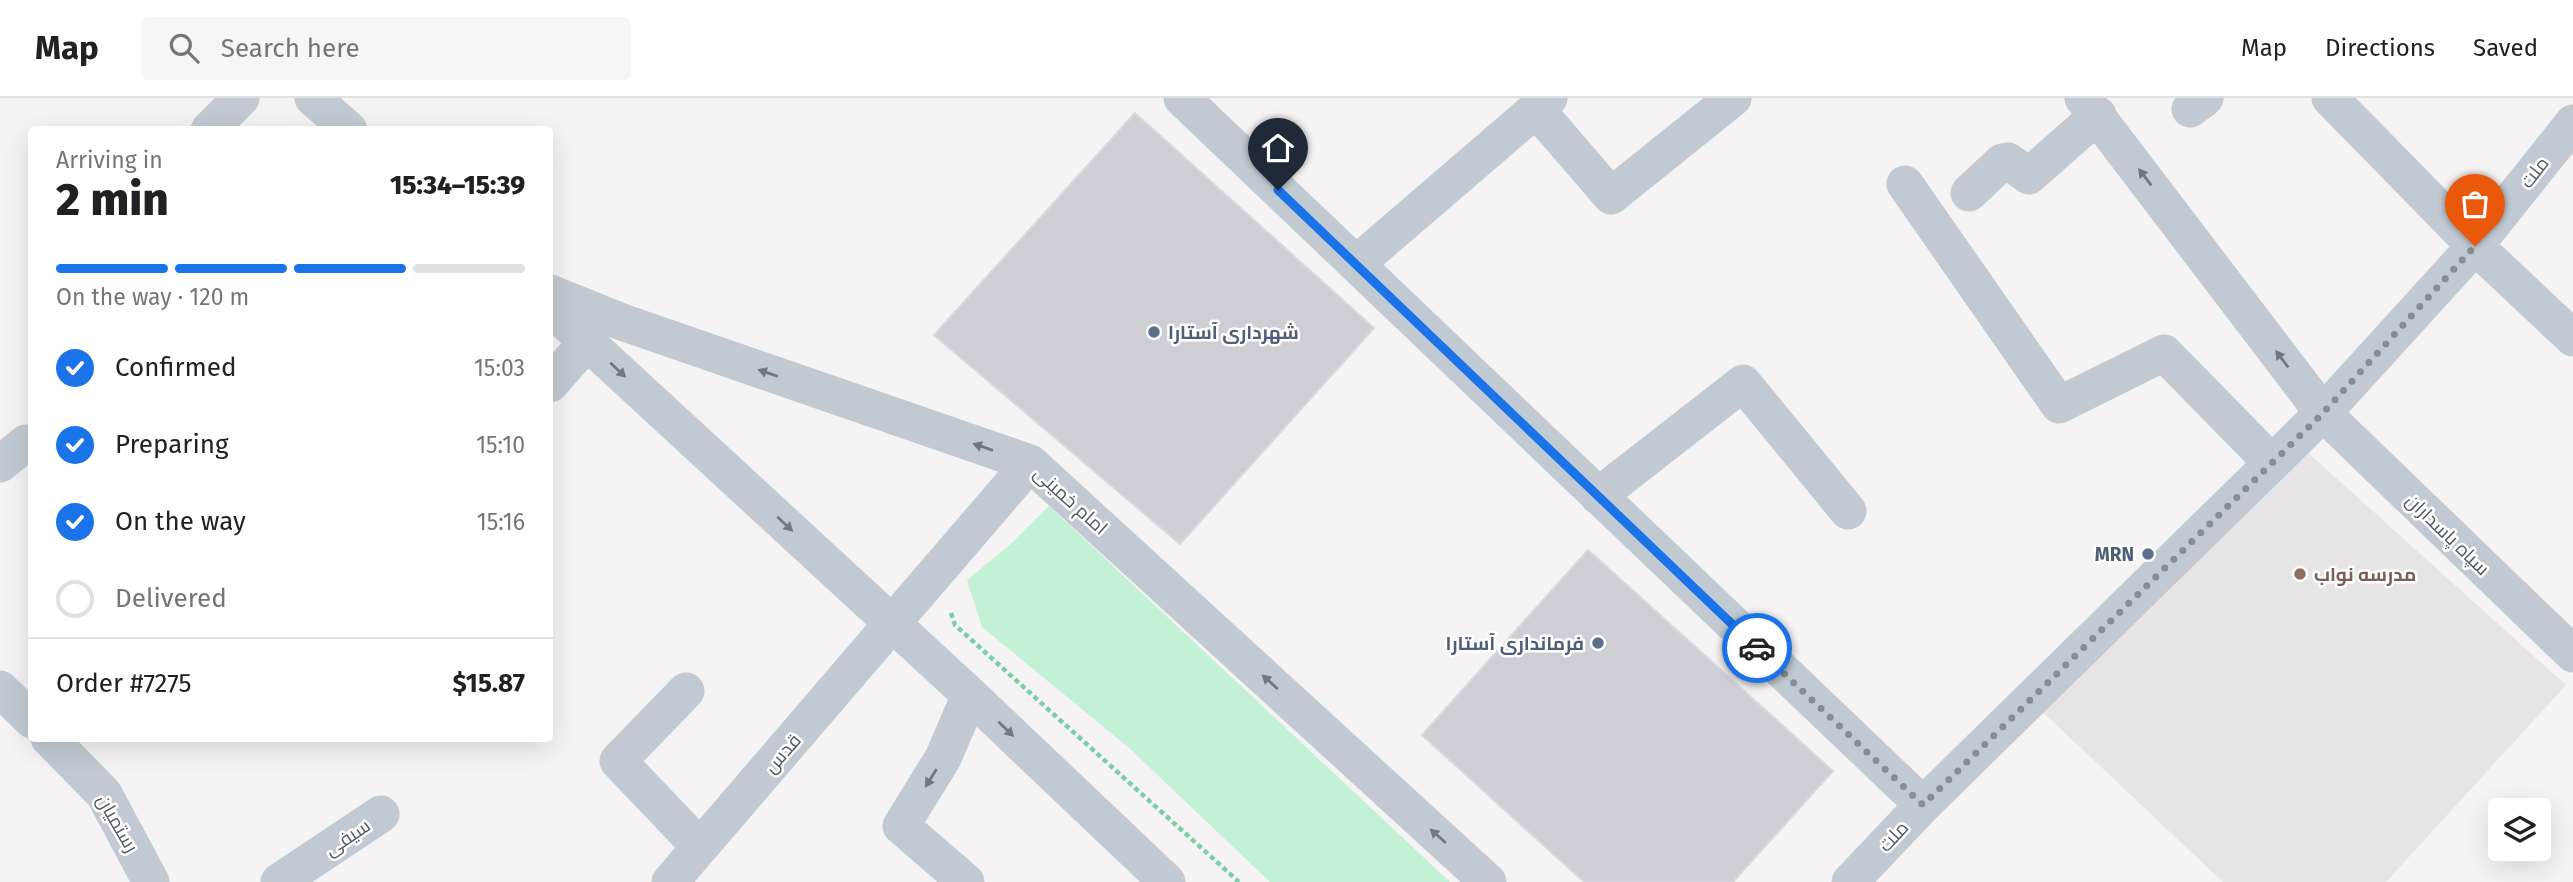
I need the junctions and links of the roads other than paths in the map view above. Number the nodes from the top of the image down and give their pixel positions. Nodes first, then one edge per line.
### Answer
1 (242, 98) edge
2 (313, 98) edge
3 (1182, 98) edge
4 (1733, 98) edge
5 (2330, 98) edge
6 (1543, 104) edge
7 (2090, 107) edge
8 (2573, 123) edge
9 (213, 126) edge
10 (344, 126) edge
11 (1905, 184) dead end
12 (1969, 193) dead end
13 (2475, 246) junction
14 (1356, 264) junction
15 (553, 294) edge
16 (553, 311) edge
17 (2573, 338) edge
18 (587, 342) junction
19 (553, 381) edge
20 (2323, 413) junction
21 (2271, 462) junction
22 (1030, 463) junction
23 (1598, 496) junction
24 (1848, 512) dead end
25 (893, 624) junction
26 (2573, 654) edge
27 (0, 688) edge
28 (685, 691) dead end
29 (970, 695) junction
30 (28, 716) edge
31 (53, 742) edge
32 (1923, 805) junction
33 (381, 814) dead end
34 (700, 847) junction
35 (152, 882) edge
36 (279, 882) edge
37 (670, 882) edge
38 (966, 882) edge
39 (1167, 882) edge
40 (1488, 882) edge
41 (1850, 882) edge

1 - 9 street
2 - 10 street
3 - 14 street
4 - 6 street
5 - 13 street
6 - 14 street
7 - 12 street
20 -> 7 street, سپاه پاسداران
8 - 13 street, ملت
11 - 21 street
13 - 17 street
13 - 20 street, ملت
14 - 23 street
22 -> 15 street, امام خمینی
16 - 18 street
18 - 19 street
18 -> 25 street
20 - 21 street, ملت
20 - 26 street, سپاه پاسداران
21 - 32 street, ملت
22 - 25 street, قدس
40 -> 22 street, امام خمینی
23 - 24 street
23 - 32 street
25 - 29 street
25 - 34 street, قدس
27 - 30 street
28 - 34 street
29 -> 38 street
29 -> 39 street
31 - 35 street, رستمیان
32 - 41 street, ملت
33 - 36 street, سیفی
34 - 37 street, قدس

